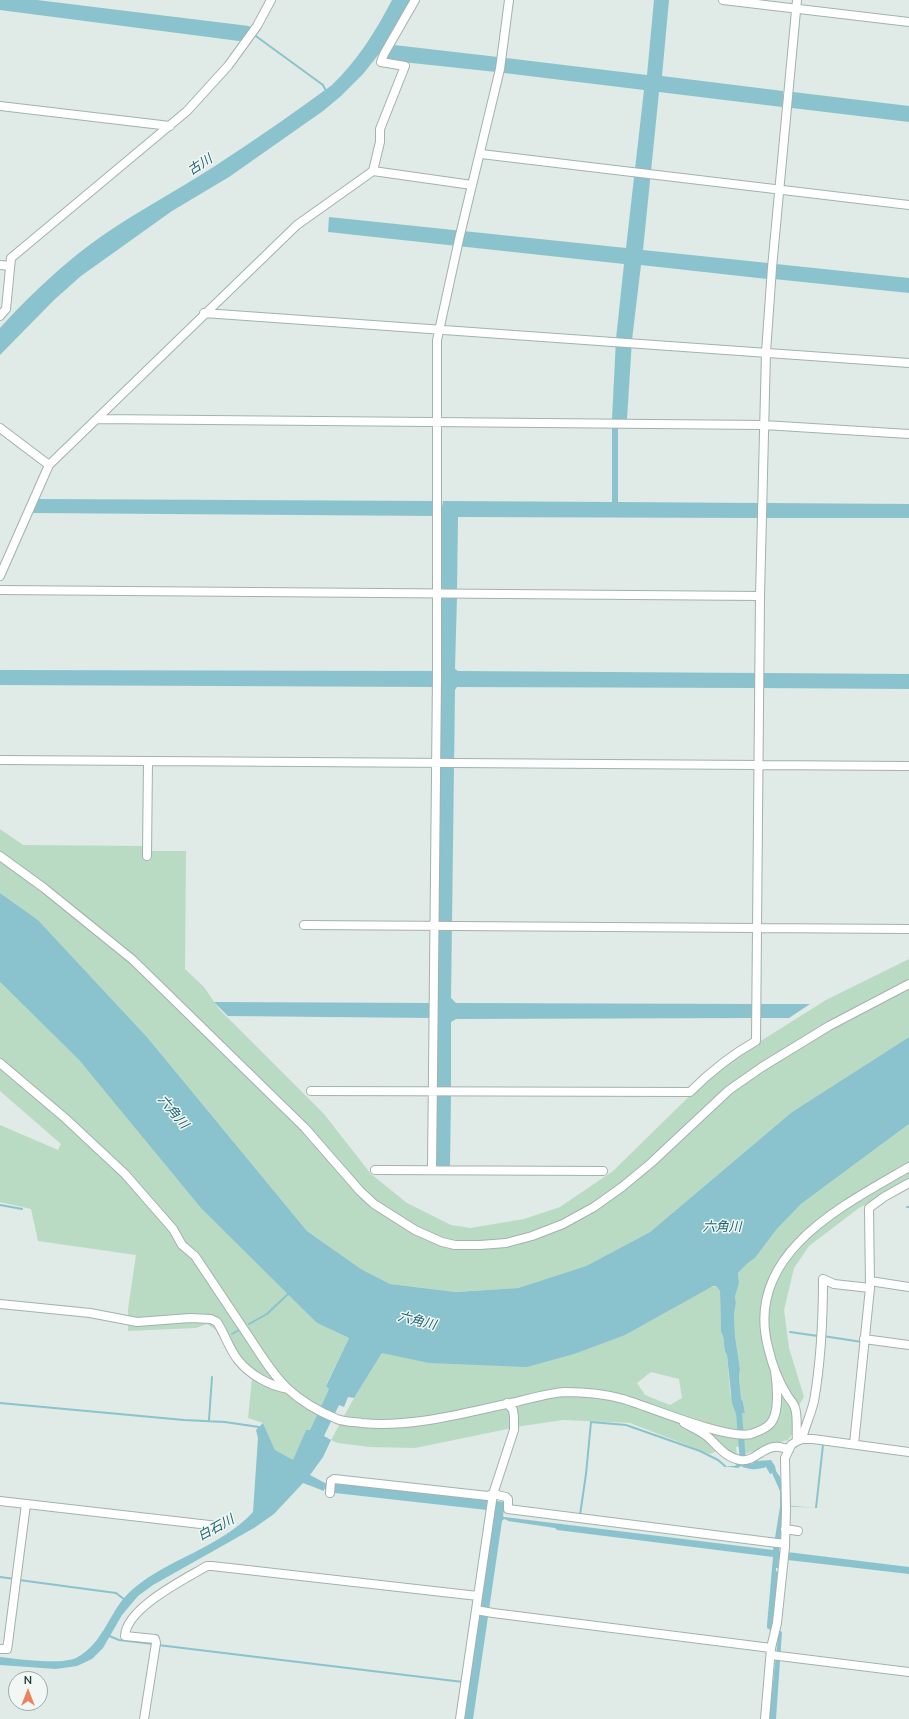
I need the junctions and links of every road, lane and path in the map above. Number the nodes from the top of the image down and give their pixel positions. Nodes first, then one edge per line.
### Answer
1 (272, 0) edge
2 (415, 0) edge
3 (509, 0) edge
4 (723, 0) edge
5 (797, 0) edge
6 (796, 9) junction
7 (909, 22) edge
8 (0, 106) edge
9 (170, 126) junction
10 (481, 154) junction
11 (373, 172) junction
12 (472, 185) junction
13 (779, 190) junction
14 (909, 205) edge
15 (0, 265) edge
16 (10, 266) junction
17 (204, 313) junction
18 (0, 316) edge
19 (439, 329) junction
20 (766, 352) junction
21 (909, 363) edge
22 (97, 419) junction
23 (438, 422) junction
24 (764, 425) junction
25 (0, 428) edge
26 (909, 434) edge
27 (49, 465) junction
28 (0, 576) edge
29 (0, 590) edge
30 (438, 593) junction
31 (760, 596) junction
32 (0, 760) edge
33 (148, 762) junction
34 (436, 763) junction
35 (758, 764) junction
36 (909, 766) edge
37 (0, 856) edge
38 (147, 856) dead end
39 (304, 924) dead end
40 (434, 925) junction
41 (756, 928) junction
42 (909, 929) edge
43 (909, 984) edge
44 (0, 1063) edge
45 (311, 1091) dead end
46 (432, 1092) junction
47 (909, 1167) edge
48 (375, 1170) dead end
49 (432, 1170) junction
50 (603, 1170) dead end
51 (909, 1183) edge
52 (870, 1284) junction
53 (909, 1288) edge
54 (0, 1304) edge
55 (864, 1341) junction
56 (909, 1345) edge
57 (775, 1371) junction
58 (288, 1389) junction
59 (507, 1404) junction
60 (671, 1416) junction
61 (800, 1440) junction
62 (854, 1444) junction
63 (789, 1450) junction
64 (909, 1452) edge
65 (330, 1493) dead end
66 (0, 1501) edge
67 (492, 1501) junction
68 (26, 1504) junction
69 (218, 1526) dead end
70 (785, 1529) junction
71 (798, 1531) dead end
72 (785, 1546) junction
73 (478, 1596) junction
74 (477, 1610) junction
75 (0, 1649) edge
76 (775, 1654) junction
77 (909, 1672) edge
78 (144, 1719) edge
79 (460, 1719) edge
80 (765, 1719) edge

1 - 9 street
2 - 11 street
3 - 10 street
4 - 6 street
5 - 6 street
6 - 7 street
6 - 13 street
8 - 9 street
9 - 16 street
10 - 12 street
10 - 13 street
11 - 12 street
11 - 17 street
12 - 19 street
13 - 14 street
13 - 20 street
15 - 16 street
16 - 18 street
17 - 19 street
17 - 22 street
19 - 20 street
19 - 23 street
20 - 21 street
20 - 24 street
22 - 23 street
22 - 27 street
23 - 24 street
23 - 30 street
24 - 26 street
24 - 31 street
25 - 27 street
27 - 28 street
29 - 30 street
30 - 31 street
30 - 34 street
31 - 35 street
32 - 33 street
33 - 34 street
33 - 38 street
34 - 35 street
34 - 40 street
35 - 36 street
35 - 41 street
37 - 43 street
39 - 40 street
40 - 41 street
40 - 46 street
41 - 42 street
41 - 46 street
44 - 58 street
45 - 46 street
46 - 49 street
47 - 57 street
48 - 49 street
49 - 50 street
51 - 52 street
52 - 53 street
52 - 55 street
52 - 61 street
54 - 58 street
55 - 56 street
55 - 62 street
57 - 60 street
57 - 61 street
58 - 59 street
59 - 60 street
59 - 67 street
60 - 63 street
61 - 62 street
61 - 63 street
62 - 64 street
63 - 70 street
65 - 67 street
66 - 68 street
67 - 72 street
67 - 73 street
68 - 69 street
68 - 75 street
70 - 71 street
70 - 72 street
72 - 76 street
73 - 74 street
73 - 78 street
74 - 76 street
74 - 79 street
76 - 77 street
76 - 80 street

